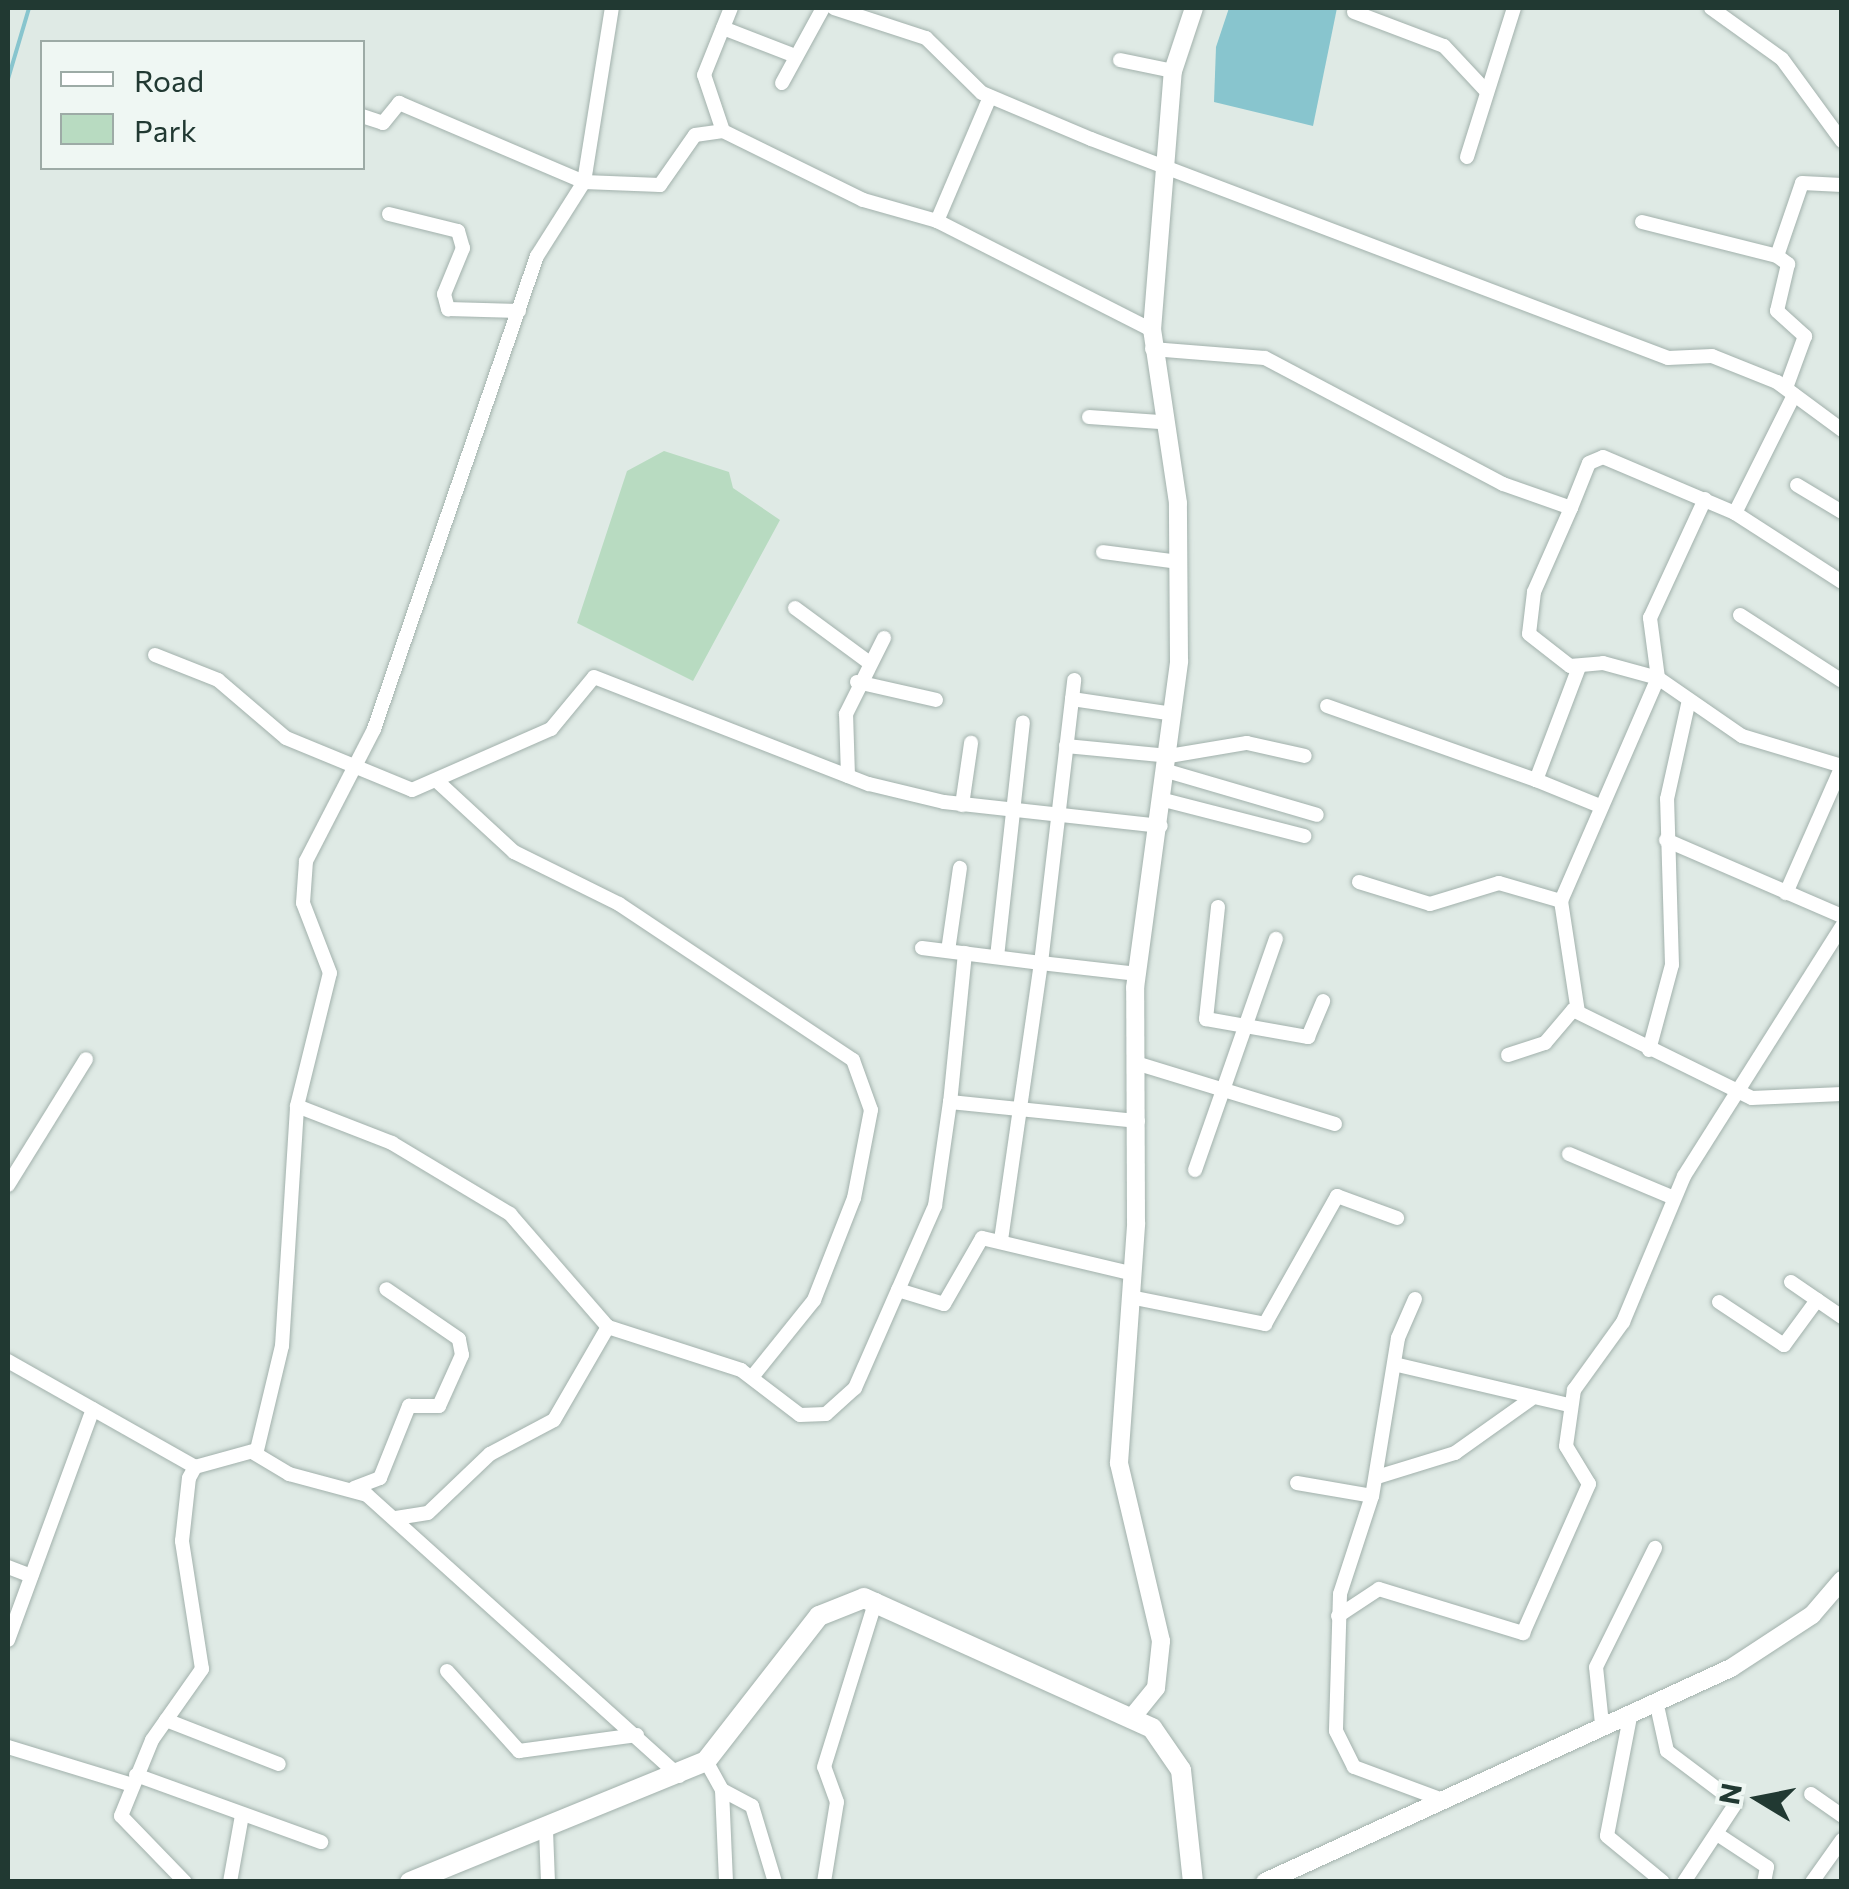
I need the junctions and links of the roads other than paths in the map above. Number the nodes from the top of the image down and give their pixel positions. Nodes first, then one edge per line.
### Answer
1 (612, 8) edge
2 (731, 8) edge
3 (824, 8) edge
4 (834, 8) edge
5 (1194, 8) edge
6 (1514, 8) edge
7 (1712, 8) edge
8 (1354, 12) dead end
9 (723, 28) junction
10 (790, 54) junction
11 (1120, 60) dead end
12 (1173, 71) junction
13 (782, 83) dead end
14 (1488, 92) junction
15 (990, 97) junction
16 (365, 117) edge
17 (723, 132) junction
18 (1842, 141) edge
19 (1467, 157) dead end
20 (1170, 169) junction
21 (584, 182) junction
22 (1842, 186) edge
23 (389, 214) dead end
24 (937, 222) junction
25 (1642, 222) dead end
26 (1777, 256) junction
27 (519, 311) junction
28 (1152, 339) junction
29 (1790, 392) junction
30 (1089, 418) dead end
31 (1160, 422) junction
32 (1842, 430) edge
33 (1797, 486) dead end
34 (1704, 499) junction
35 (1571, 508) junction
36 (1735, 512) junction
37 (1842, 512) edge
38 (1103, 552) dead end
39 (1179, 562) junction
40 (1842, 582) edge
41 (795, 608) dead end
42 (1740, 615) dead end
43 (884, 638) dead end
44 (156, 655) dead end
45 (867, 662) junction
46 (1580, 667) junction
47 (1658, 678) junction
48 (1074, 680) dead end
49 (857, 682) junction
50 (1842, 682) edge
51 (1072, 699) junction
52 (936, 700) dead end
53 (1689, 700) junction
54 (1327, 706) dead end
55 (1174, 714) junction
56 (1023, 722) dead end
57 (971, 743) dead end
58 (1066, 746) junction
59 (1305, 756) dead end
60 (1168, 763) junction
61 (356, 769) junction
62 (848, 776) junction
63 (1536, 780) junction
64 (437, 781) junction
65 (1164, 800) junction
66 (962, 804) junction
67 (1600, 806) junction
68 (1014, 812) junction
69 (1317, 815) dead end
70 (1057, 817) junction
71 (1161, 826) junction
72 (1304, 836) dead end
73 (1666, 840) junction
74 (960, 868) dead end
75 (1359, 882) dead end
76 (1786, 893) junction
77 (1561, 900) junction
78 (1218, 907) dead end
79 (1842, 916) edge
80 (1842, 926) edge
81 (1276, 939) dead end
82 (922, 948) dead end
83 (948, 951) junction
84 (966, 954) junction
85 (998, 957) junction
86 (1041, 963) junction
87 (1137, 974) junction
88 (1322, 1002) dead end
89 (1578, 1012) junction
90 (1250, 1021) junction
91 (1649, 1050) junction
92 (1508, 1055) dead end
93 (86, 1059) dead end
94 (1139, 1064) junction
95 (1226, 1084) junction
96 (1741, 1094) junction
97 (1842, 1094) edge
98 (950, 1102) junction
99 (297, 1106) junction
100 (1022, 1110) junction
101 (1138, 1121) junction
102 (1335, 1124) dead end
103 (1569, 1154) dead end
104 (1196, 1170) dead end
105 (8, 1185) edge
106 (1672, 1198) junction
107 (1397, 1218) dead end
108 (1001, 1240) junction
109 (1130, 1273) junction
110 (1791, 1282) dead end
111 (386, 1288) dead end
112 (898, 1290) junction
113 (1130, 1297) junction
114 (1415, 1299) dead end
115 (1817, 1300) junction
116 (1719, 1302) dead end
117 (1841, 1316) edge
118 (608, 1326) junction
119 (8, 1361) edge
120 (1398, 1365) junction
121 (753, 1376) junction
122 (1532, 1399) junction
123 (1569, 1405) junction
124 (93, 1410) junction
125 (254, 1453) junction
126 (195, 1467) junction
127 (1377, 1477) junction
128 (1296, 1483) dead end
129 (354, 1488) junction
130 (1372, 1496) junction
131 (396, 1518) junction
132 (1655, 1548) dead end
133 (8, 1567) edge
134 (31, 1576) junction
135 (1842, 1580) edge
136 (876, 1600) junction
137 (1338, 1616) junction
138 (8, 1640) edge
139 (447, 1671) dead end
140 (1656, 1701) junction
141 (1631, 1712) junction
142 (1134, 1715) junction
143 (166, 1720) junction
144 (1602, 1724) junction
145 (637, 1735) junction
146 (8, 1748) edge
147 (706, 1761) junction
148 (279, 1764) dead end
149 (679, 1776) junction
150 (134, 1780) junction
151 (722, 1790) junction
152 (1811, 1794) dead end
153 (1440, 1799) junction
154 (242, 1815) junction
155 (1842, 1816) edge
156 (546, 1830) junction
157 (1717, 1834) junction
158 (1842, 1840) edge
159 (321, 1842) dead end
160 (184, 1882) edge
161 (230, 1882) edge
162 (410, 1882) edge
163 (548, 1882) edge
164 (726, 1882) edge
165 (775, 1882) edge
166 (824, 1882) edge
167 (1193, 1882) edge
168 (1265, 1882) edge
169 (1663, 1882) edge
170 (1684, 1882) edge
171 (1764, 1882) edge
172 (1812, 1882) edge

1 - 21 street
2 - 9 street
3 - 10 street
4 - 15 street
5 - 12 street
6 - 14 street
7 - 18 street
8 - 14 street
9 - 10 street
9 - 17 street
10 - 13 street
11 - 12 street
12 - 20 street
14 - 19 street
15 - 20 street
15 - 24 street
16 - 21 street
17 - 21 street
17 - 24 street
20 - 28 street
20 - 29 street
21 - 27 street
22 - 26 street
23 - 27 street
24 - 28 street
25 - 26 street
26 - 29 street
27 - 61 street
28 - 31 street
28 - 35 street
29 - 32 street
29 - 36 street
30 - 31 street
31 - 39 street
33 - 37 street
34 - 35 street
34 - 36 street
34 - 47 street
35 - 46 street
36 - 40 street
38 - 39 street
39 - 55 street
41 - 45 street
42 - 50 street
43 - 45 street
44 - 61 street
45 - 49 street
46 - 47 street
46 - 63 street
47 - 53 street
47 - 67 street
48 - 51 street
49 - 52 street
49 - 62 street
51 - 55 street
51 - 58 street
53 - 73 street
53 - 76 street
54 - 63 street
55 - 60 street
56 - 68 street
57 - 66 street
58 - 60 street
58 - 70 street
59 - 60 street
60 - 65 street
60 - 69 street
61 - 64 street
61 - 99 street
62 - 64 street
62 - 66 street
63 - 67 street
64 - 121 street
65 - 71 street
65 - 72 street
66 - 68 street
67 - 77 street
68 - 70 street
68 - 85 street
70 - 71 street
70 - 86 street
71 - 87 street
73 - 76 street
73 - 91 street
74 - 83 street
75 - 77 street
76 - 79 street
77 - 89 street
78 - 90 street
80 - 96 street
81 - 90 street
82 - 83 street
83 - 84 street
84 - 85 street
84 - 98 street
85 - 86 street
86 - 87 street
86 - 100 street
87 - 94 street
88 - 90 street
89 - 91 street
89 - 92 street
90 - 95 street
91 - 96 street
93 - 105 street
94 - 95 street
94 - 101 street
95 - 102 street
95 - 104 street
96 - 97 street
96 - 106 street
98 - 100 street
98 - 112 street
99 - 118 street
99 - 125 street
100 - 101 street
100 - 108 street
101 - 109 street
103 - 106 street
106 - 123 street
107 - 113 street
108 - 109 street
108 - 112 street
109 - 113 street
110 - 115 street
111 - 129 street
112 - 121 street
113 - 142 street
114 - 120 street
115 - 116 street
115 - 117 street
118 - 121 street
118 - 131 street
119 - 124 street
120 - 122 street
120 - 127 street
122 - 123 street
122 - 127 street
123 - 137 street
124 - 126 street
124 - 134 street
125 - 126 street
125 - 129 street
126 - 143 street
127 - 130 street
128 - 130 street
129 - 131 street
130 - 137 street
131 - 145 street
132 - 144 street
133 - 134 street
134 - 138 street
135 - 140 street
136 - 142 main road
136 - 147 main road
136 - 166 street
137 - 153 street
139 - 145 street
140 - 141 street
140 - 157 street
141 - 144 street
141 - 169 street
142 - 167 main road
143 - 148 street
143 - 150 street
144 - 153 street
145 - 149 street
146 - 150 street
147 - 149 main road
147 - 151 street
149 - 156 main road
150 - 154 street
150 - 160 street
151 - 164 street
151 - 165 street
152 - 155 street
153 - 168 street
154 - 159 street
154 - 161 street
156 - 162 main road
156 - 163 street
157 - 170 street
157 - 171 street
158 - 172 street

